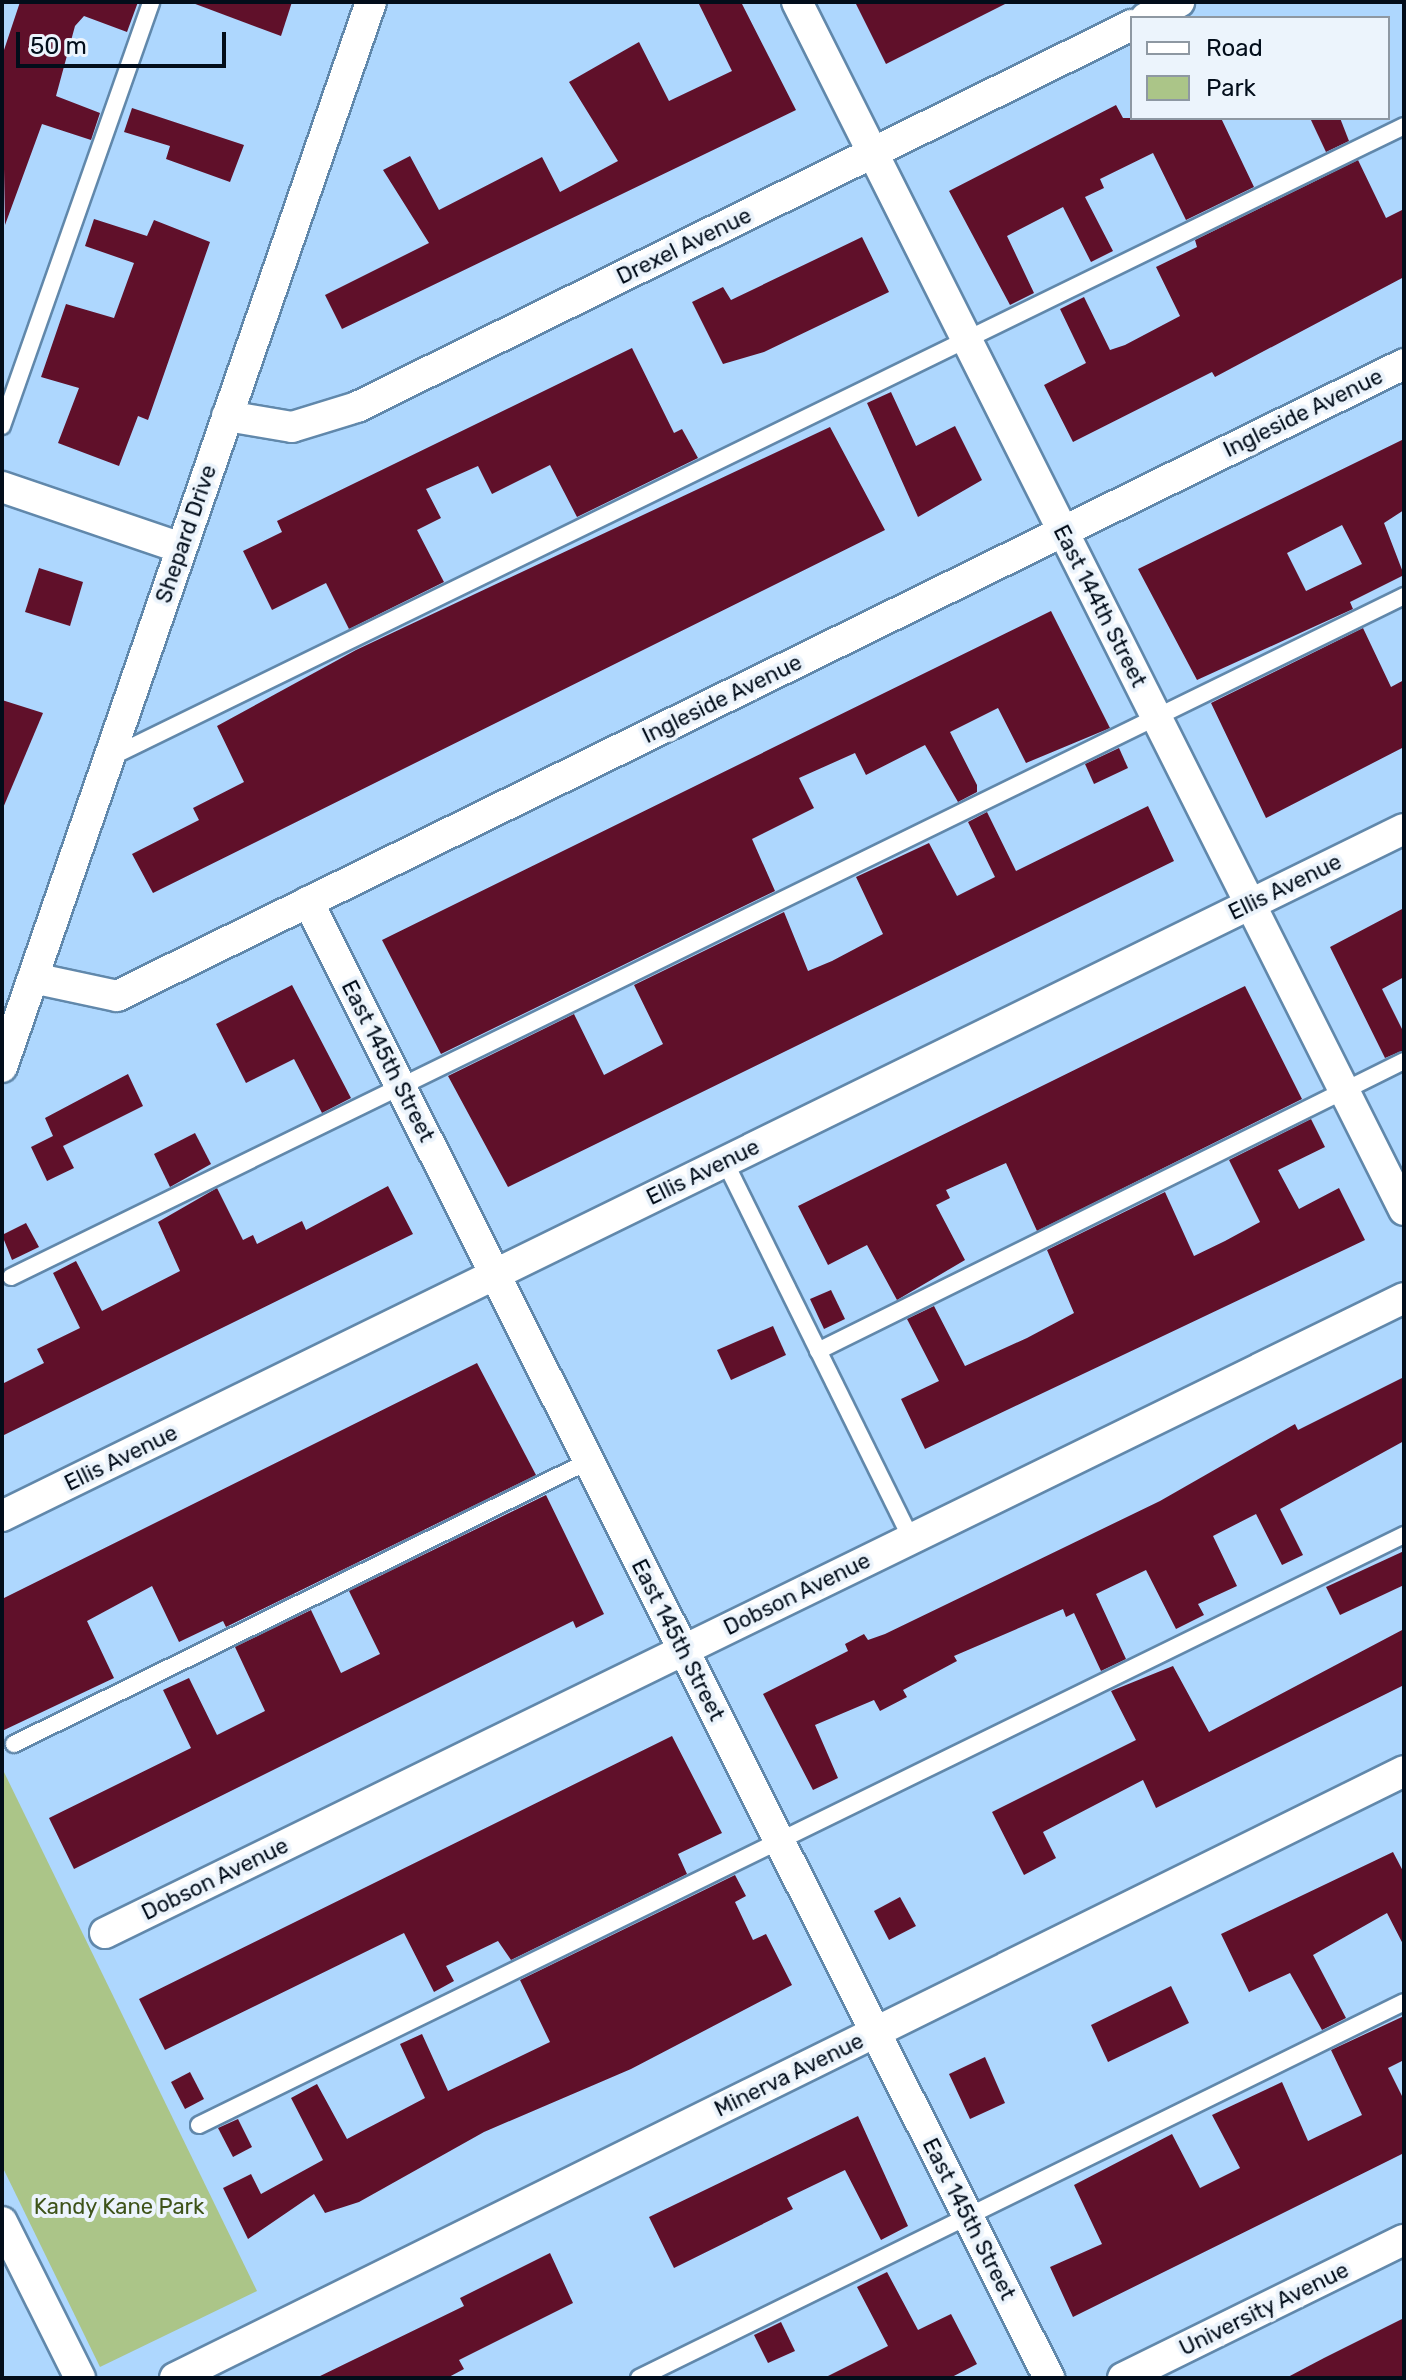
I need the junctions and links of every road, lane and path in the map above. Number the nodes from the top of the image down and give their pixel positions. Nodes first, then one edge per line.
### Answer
1 (151, 2) edge
2 (371, 2) edge
3 (797, 2) edge
4 (1179, 2) edge
5 (1150, 16) edge
6 (1130, 26) edge
7 (1404, 126) edge
8 (873, 153) junction
9 (969, 344) junction
10 (1404, 364) edge
11 (227, 416) junction
12 (2, 426) edge
13 (2, 487) edge
14 (1063, 532) junction
15 (181, 548) junction
16 (1404, 596) edge
17 (1157, 718) junction
18 (108, 758) junction
19 (1404, 829) edge
20 (308, 902) junction
21 (1250, 904) junction
22 (33, 978) junction
23 (1404, 1061) edge
24 (2, 1067) edge
25 (401, 1088) junction
26 (1344, 1090) junction
27 (725, 1162) junction
28 (1404, 1210) edge
29 (495, 1274) junction
30 (11, 1277) dead end
31 (1404, 1298) edge
32 (818, 1351) junction
33 (589, 1461) junction
34 (2, 1516) edge
35 (1404, 1535) edge
36 (911, 1538) junction
37 (683, 1650) junction
38 (14, 1744) dead end
39 (1404, 1771) edge
40 (779, 1841) junction
41 (105, 1933) dead end
42 (1404, 2002) edge
43 (875, 2032) junction
44 (199, 2125) dead end
45 (968, 2218) junction
46 (2, 2222) edge
47 (1404, 2240) edge
48 (80, 2378) edge
49 (175, 2378) edge
50 (639, 2378) edge
51 (1049, 2378) edge
52 (1123, 2378) edge

1 - 12 lane
2 - 11 street, Shepard Drive
3 - 8 street, East 144th Street
4 - 5 street
6 - 8 street, Drexel Avenue
7 - 9 lane
8 - 9 street, East 144th Street
8 - 11 street, Drexel Avenue
9 - 14 street, East 144th Street
9 - 18 lane
10 - 14 street, Ingleside Avenue
11 - 15 street, Shepard Drive
13 - 15 street
14 - 17 street, East 144th Street
14 - 20 street, Ingleside Avenue
15 - 18 street, Shepard Drive
16 - 17 lane
17 - 21 street, East 144th Street
17 - 25 lane
18 - 22 street, Shepard Drive
19 - 21 street, Ellis Avenue
20 - 22 street, Ingleside Avenue
20 - 25 street, East 145th Street
21 - 26 street, East 144th Street
21 - 27 street, Ellis Avenue
22 - 24 street, Shepard Drive
23 - 26 lane
25 - 29 street, East 145th Street
25 - 30 lane
26 - 28 street, East 144th Street
26 - 32 lane
27 - 29 street, Ellis Avenue
27 - 32 lane
29 - 33 street, East 145th Street
29 - 34 street, Ellis Avenue
31 - 36 street, Dobson Avenue
32 - 36 lane
33 - 37 street, East 145th Street
33 - 38 lane
35 - 40 lane
36 - 37 street, Dobson Avenue
37 - 40 street, East 145th Street
37 - 41 street, Dobson Avenue
39 - 43 street, Minerva Avenue
40 - 43 street, East 145th Street
40 - 44 lane
42 - 45 lane
43 - 45 street, East 145th Street
43 - 49 street, Minerva Avenue
45 - 50 lane
45 - 51 street, East 145th Street
46 - 48 street
47 - 52 street, University Avenue

